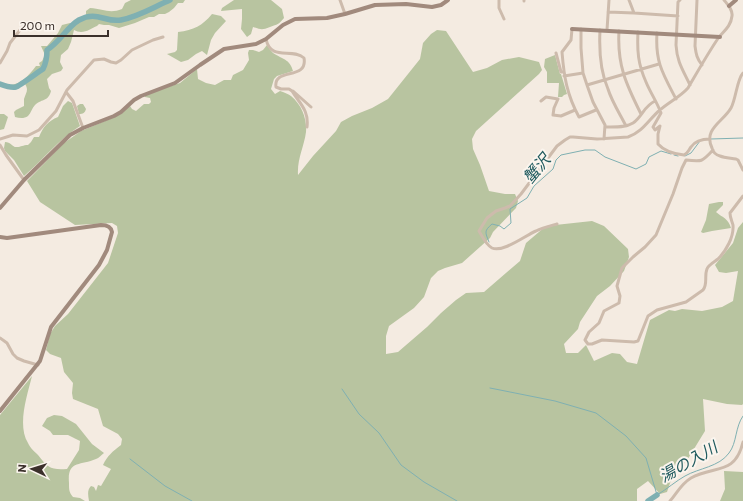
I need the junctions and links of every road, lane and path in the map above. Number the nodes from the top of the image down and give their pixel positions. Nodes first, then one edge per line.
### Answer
1 (340, 0) edge
2 (448, 0) edge
3 (499, 0) edge
4 (609, 0) edge
5 (629, 0) edge
6 (680, 0) edge
7 (697, 0) edge
8 (724, 0) edge
9 (728, 0) edge
10 (736, 0) edge
11 (406, 2) edge
12 (730, 6) junction
13 (608, 12) junction
14 (634, 13) junction
15 (345, 14) junction
16 (678, 16) junction
17 (504, 19) dead end
18 (572, 28) joint
19 (581, 29) junction
20 (20, 30) dead end
21 (600, 30) junction
22 (607, 30) junction
23 (619, 31) junction
24 (638, 32) junction
25 (657, 33) junction
26 (676, 34) junction
27 (695, 35) junction
28 (163, 37) dead end
29 (720, 37) junction
30 (266, 39) junction
31 (556, 53) dead end
32 (0, 63) edge
33 (659, 64) junction
34 (702, 65) junction
35 (641, 69) junction
36 (584, 73) junction
37 (743, 73) edge
38 (564, 74) junction
39 (623, 75) junction
40 (605, 80) junction
41 (690, 85) junction
42 (587, 86) junction
43 (292, 91) junction
44 (66, 92) junction
45 (676, 99) junction
46 (541, 101) dead end
47 (655, 101) junction
48 (311, 107) dead end
49 (575, 110) junction
50 (596, 110) junction
51 (660, 110) junction
52 (641, 114) junction
53 (626, 126) junction
54 (307, 127) dead end
55 (605, 127) junction
56 (83, 128) junction
57 (604, 138) junction
58 (0, 139) edge
59 (710, 139) junction
60 (0, 145) edge
61 (713, 150) junction
62 (743, 170) edge
63 (24, 180) junction
64 (743, 196) edge
65 (0, 208) edge
66 (557, 224) dead end
67 (0, 236) edge
68 (0, 338) edge
69 (38, 365) junction
70 (0, 411) edge
71 (743, 442) edge
72 (670, 501) edge

1 - 15 street
2 - 11 street
3 - 17 street
4 - 13 street
5 - 14 street
6 - 16 street
7 - 27 street
8 - 12 street
9 - 12 street
10 - 12 street
11 - 15 street
12 - 29 street
13 - 14 street
13 - 22 street
14 - 16 street
15 - 30 street
16 - 26 street
18 - 19 street
18 - 38 street
19 - 21 street
19 - 36 street
20 - 32 street
21 - 22 street
21 - 40 street
22 - 23 street
23 - 24 street
23 - 39 street
24 - 25 street
24 - 35 street
25 - 26 street
25 - 33 street
26 - 27 street
26 - 41 street
27 - 29 street
27 - 34 street
28 - 44 street
29 - 34 street
30 - 43 street
30 - 56 street
31 - 38 street
33 - 35 street
33 - 45 street
34 - 41 street
35 - 39 street
35 - 47 street
36 - 38 street
36 - 42 street
37 - 59 street
38 - 49 street
39 - 40 street
39 - 52 street
40 - 42 street
40 - 53 street
41 - 45 street
42 - 50 street
43 - 48 street
43 - 54 street
44 - 56 street
44 - 58 street
45 - 51 street
46 - 49 street
47 - 51 street
47 - 52 street
49 - 50 street
50 - 55 street
51 - 57 street
51 - 59 street
52 - 53 street
53 - 55 street
55 - 57 street
56 - 63 street
57 - 66 street
59 - 61 street
60 - 63 street
61 - 62 street
61 - 64 street
63 - 65 street
67 - 69 street
68 - 69 street
69 - 70 street
71 - 72 street

